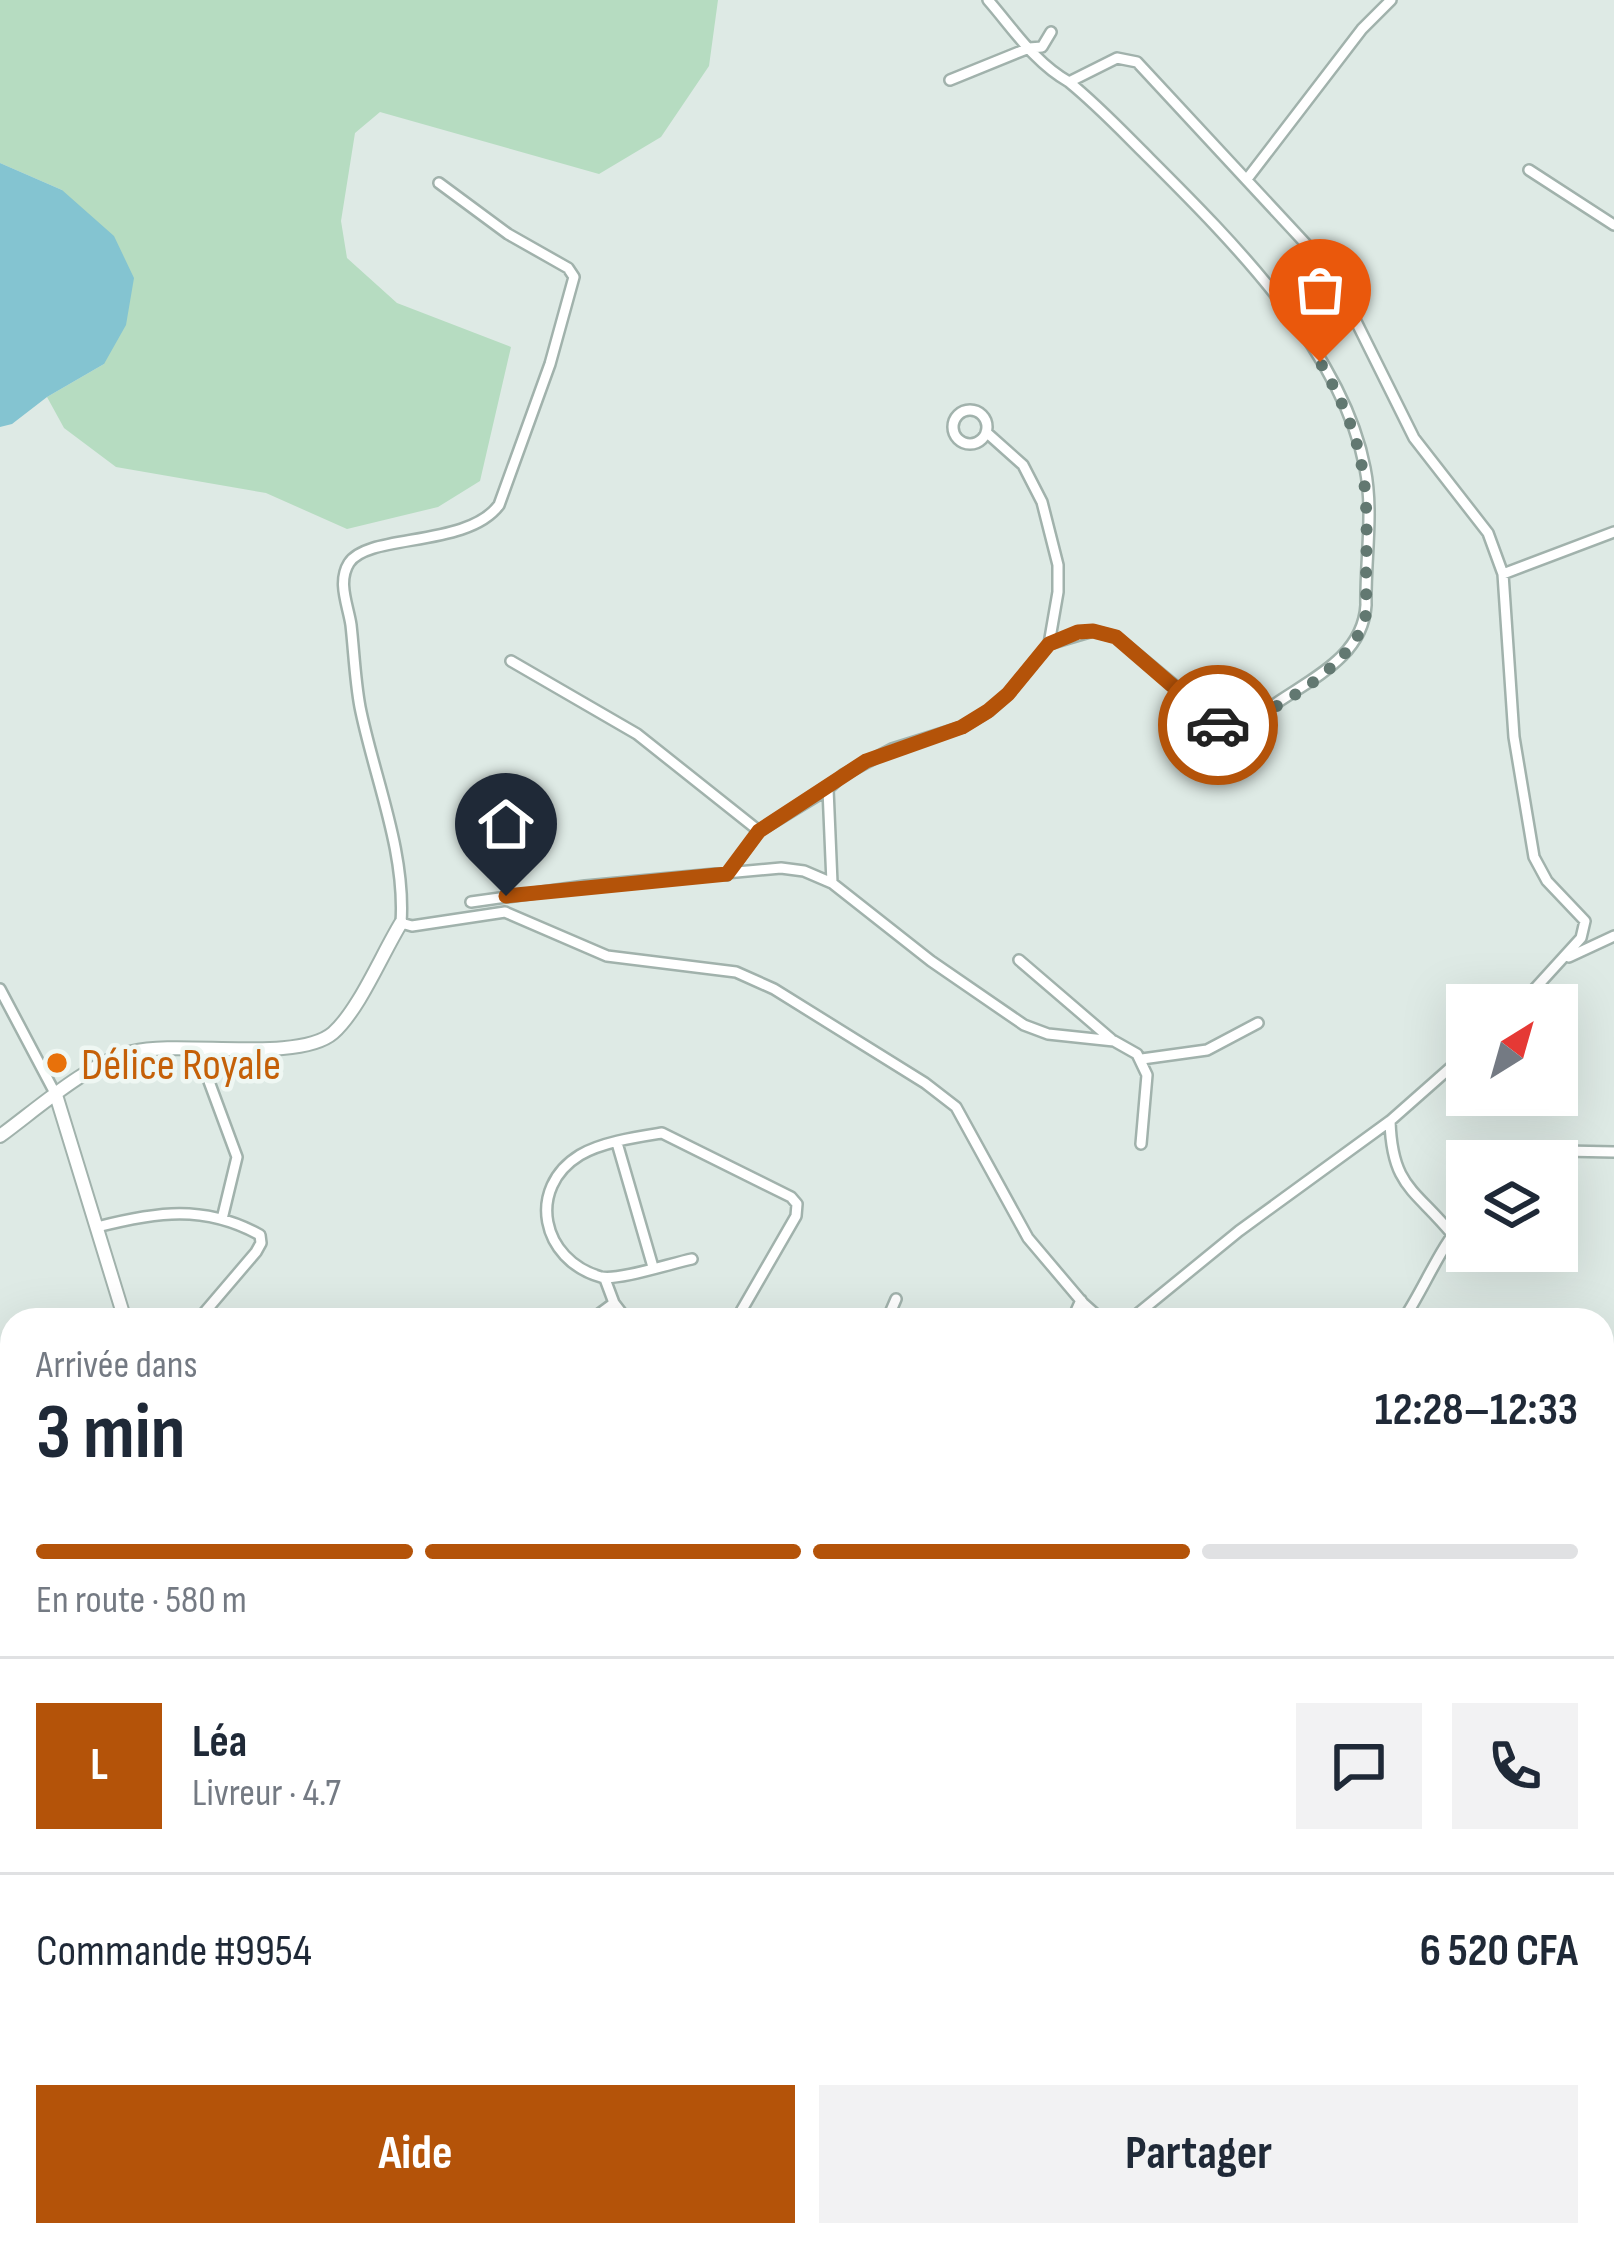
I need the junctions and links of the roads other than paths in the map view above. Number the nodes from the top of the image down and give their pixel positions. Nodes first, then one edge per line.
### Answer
1 (988, 0) edge
2 (1391, 0) edge
3 (1052, 32) dead end
4 (1028, 48) junction
5 (950, 80) dead end
6 (1070, 82) junction
7 (1529, 170) dead end
8 (1247, 178) junction
9 (439, 183) dead end
10 (1614, 225) edge
11 (986, 432) dead end
12 (1614, 532) edge
13 (1503, 574) junction
14 (1049, 644) junction
15 (512, 661) dead end
16 (828, 789) junction
17 (759, 831) junction
18 (727, 874) junction
19 (832, 883) junction
20 (471, 902) dead end
21 (401, 923) junction
22 (1614, 936) edge
23 (1564, 959) junction
24 (1019, 960) dead end
25 (1540, 984) edge
26 (0, 989) edge
27 (1258, 1023) dead end
28 (1114, 1041) junction
29 (196, 1048) junction
30 (1142, 1060) junction
31 (1446, 1072) edge
32 (56, 1095) junction
33 (1390, 1121) junction
34 (0, 1136) edge
35 (617, 1143) junction
36 (1141, 1144) dead end
37 (1578, 1151) edge
38 (1614, 1152) edge
39 (222, 1219) junction
40 (97, 1227) junction
41 (1446, 1227) edge
42 (1446, 1246) edge
43 (692, 1258) dead end
44 (652, 1267) junction
45 (604, 1279) junction
46 (896, 1299) dead end
47 (1081, 1300) junction
48 (614, 1303) junction
49 (121, 1308) edge
50 (208, 1308) edge
51 (607, 1308) edge
52 (618, 1308) edge
53 (743, 1308) edge
54 (892, 1308) edge
55 (1077, 1308) edge
56 (1089, 1308) edge
57 (1145, 1308) edge
58 (1412, 1308) edge

1 - 4 street
2 - 8 street
3 - 4 street
4 - 5 street
4 - 6 street
6 - 8 street
6 - 14 street
7 - 10 street
8 - 13 street
9 - 21 street
11 - 14 street
12 - 13 street
13 - 23 street
14 - 16 street
15 - 17 street
16 - 17 street
16 - 19 street
17 - 18 street
18 - 19 street
18 - 20 street
19 - 28 street
21 - 29 street
21 - 47 street
22 - 23 street
23 - 25 street
24 - 28 street
26 - 32 street
27 - 30 street
28 - 30 street
29 - 32 street
29 - 39 street
30 - 36 street
31 - 33 street
32 - 34 street
32 - 40 street
33 - 41 street
33 - 57 street
35 - 44 street
35 - 45 street
35 - 53 street
37 - 38 street
39 - 40 street
39 - 50 street
40 - 49 street
42 - 58 street
43 - 44 street
44 - 45 street
45 - 48 street
46 - 54 street
47 - 55 street
47 - 56 street
48 - 51 street
48 - 52 street

